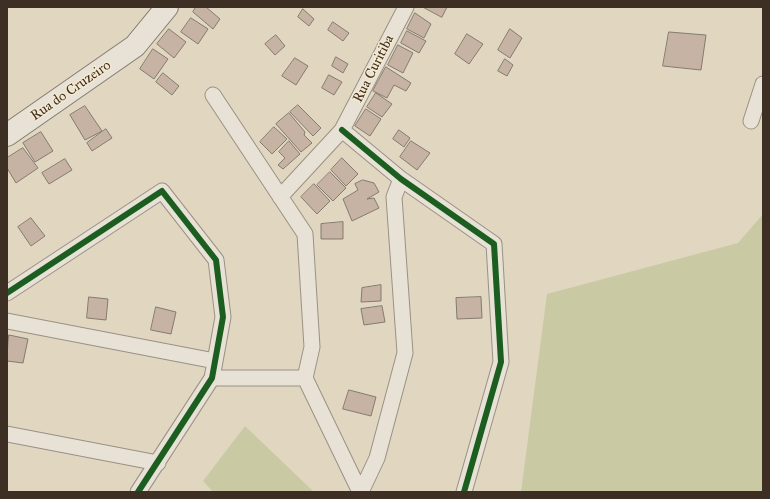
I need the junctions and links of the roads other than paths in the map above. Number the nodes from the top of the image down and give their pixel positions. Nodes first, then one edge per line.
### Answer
1 (167, 7) edge
2 (406, 7) edge
3 (763, 84) edge
4 (213, 96) dead end
5 (751, 121) dead end
6 (342, 130) junction
7 (7, 136) edge
8 (401, 179) junction
9 (280, 197) junction
10 (7, 292) edge
11 (7, 321) edge
12 (215, 361) junction
13 (212, 378) junction
14 (305, 378) junction
15 (7, 434) edge
16 (158, 463) junction
17 (138, 492) edge
18 (360, 492) edge
19 (464, 492) edge

1 - 7 street, Rua do Cruzeiro
2 - 6 street, Rua Curitiba
3 - 5 street
4 - 9 street
6 - 8 street
6 - 9 street, Rua Curitiba
8 - 18 street
8 - 19 street
9 - 14 street
10 - 12 street
11 - 12 street
12 - 13 street
13 - 14 street
13 - 16 street
14 - 18 street
15 - 16 street
16 - 17 street

